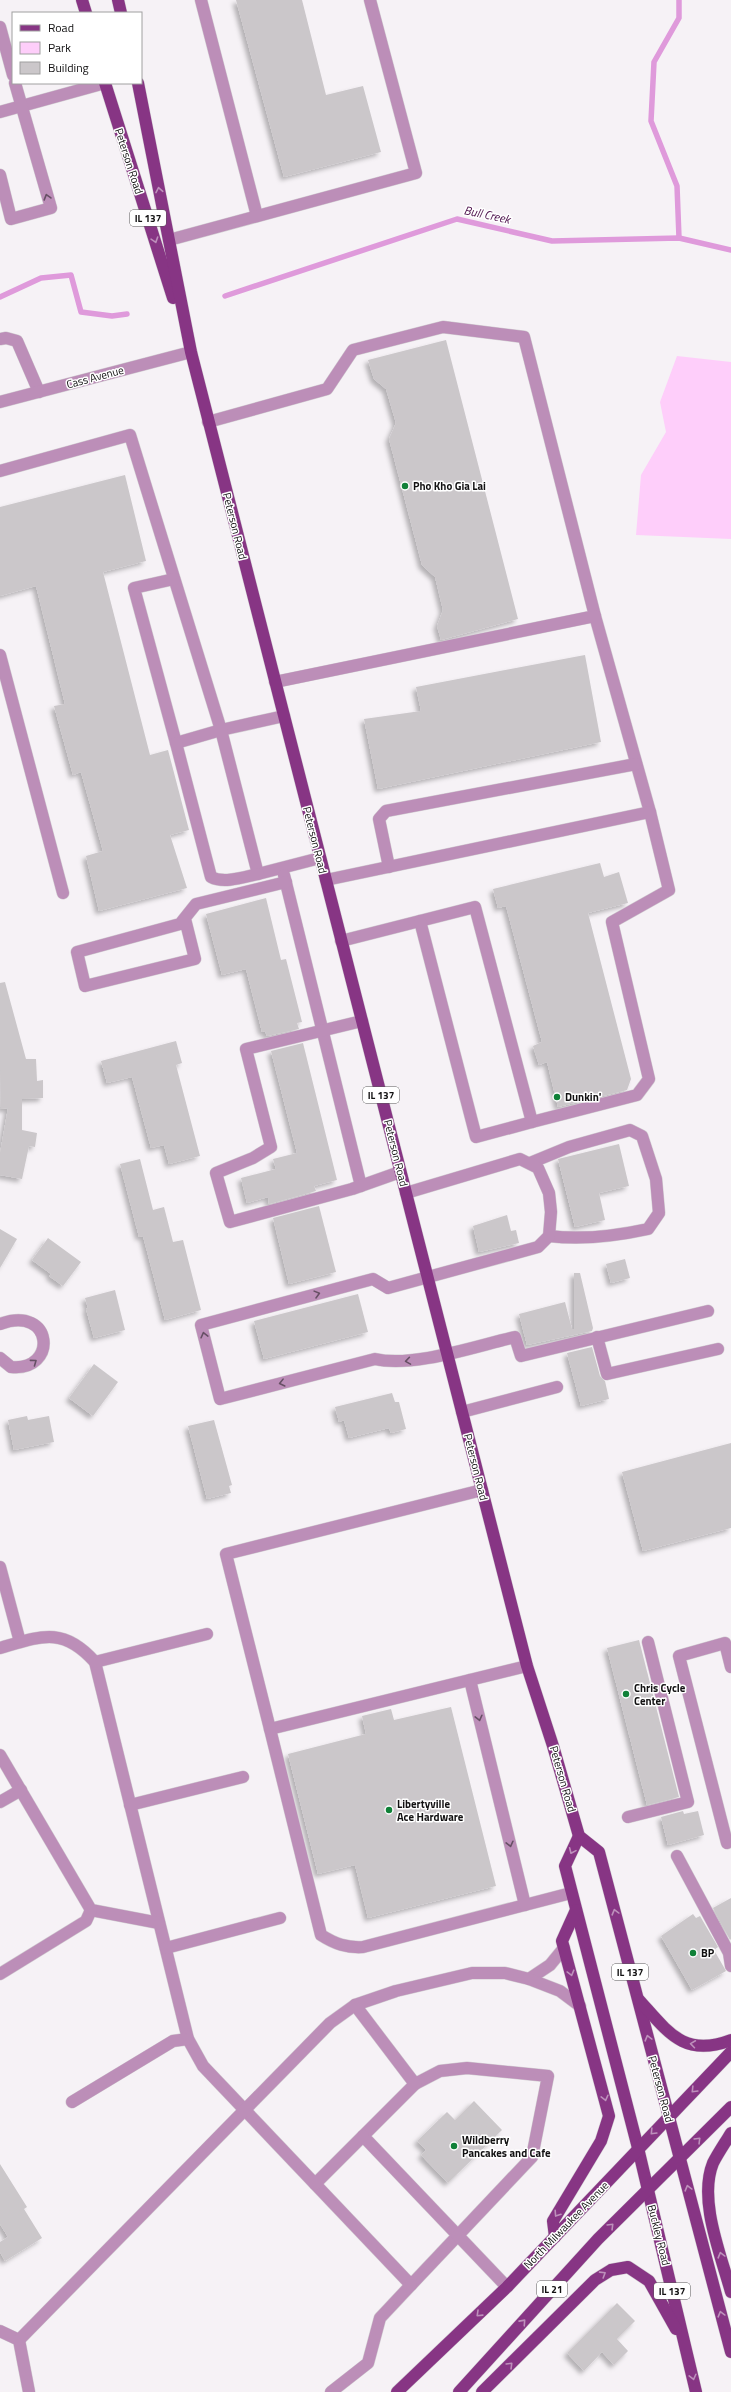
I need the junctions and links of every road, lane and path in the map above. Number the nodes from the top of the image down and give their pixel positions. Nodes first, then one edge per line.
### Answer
1 (82, 0) edge
2 (118, 0) edge
3 (201, 0) edge
4 (370, 0) edge
5 (86, 12) edge
6 (121, 12) edge
7 (0, 27) edge
8 (12, 72) edge
9 (15, 84) edge
10 (102, 84) edge
11 (105, 84) edge
12 (138, 84) edge
13 (22, 107) junction
14 (0, 112) edge
15 (0, 175) edge
16 (257, 216) junction
17 (169, 240) junction
18 (0, 339) edge
19 (191, 352) junction
20 (39, 392) junction
21 (0, 402) edge
22 (208, 422) junction
23 (0, 471) edge
24 (174, 579) junction
25 (595, 616) junction
26 (0, 655) edge
27 (275, 682) junction
28 (284, 716) junction
29 (221, 730) junction
30 (176, 743) junction
31 (636, 764) junction
32 (650, 812) junction
33 (320, 858) junction
34 (389, 867) junction
35 (282, 868) junction
36 (258, 874) junction
37 (326, 880) junction
38 (286, 882) junction
39 (63, 893) dead end
40 (185, 919) junction
41 (420, 921) junction
42 (341, 941) junction
43 (362, 1021) junction
44 (323, 1030) junction
45 (532, 1122) junction
46 (530, 1162) junction
47 (400, 1172) junction
48 (361, 1186) junction
49 (406, 1193) junction
50 (549, 1236) junction
51 (427, 1277) junction
52 (708, 1311) dead end
53 (0, 1324) edge
54 (597, 1337) junction
55 (718, 1349) dead end
56 (447, 1353) junction
57 (0, 1358) edge
58 (558, 1387) dead end
59 (462, 1412) junction
60 (482, 1490) junction
61 (0, 1566) edge
62 (207, 1634) dead end
63 (20, 1642) junction
64 (648, 1642) dead end
65 (0, 1648) edge
66 (95, 1662) junction
67 (527, 1666) junction
68 (731, 1667) edge
69 (470, 1680) junction
70 (270, 1729) junction
71 (0, 1755) edge
72 (243, 1777) dead end
73 (21, 1790) junction
74 (0, 1802) edge
75 (130, 1805) junction
76 (628, 1817) dead end
77 (579, 1836) junction
78 (727, 1843) dead end
79 (677, 1856) dead end
80 (571, 1893) junction
81 (525, 1905) junction
82 (91, 1910) junction
83 (576, 1910) junction
84 (280, 1918) dead end
85 (160, 1923) junction
86 (166, 1948) junction
87 (564, 1948) junction
88 (731, 1966) edge
89 (0, 1974) edge
90 (529, 1979) junction
91 (637, 1998) junction
92 (355, 2005) junction
93 (580, 2006) junction
94 (188, 2039) junction
95 (731, 2040) edge
96 (731, 2052) edge
97 (415, 2084) junction
98 (72, 2102) dead end
99 (731, 2107) edge
100 (245, 2109) junction
101 (668, 2116) junction
102 (731, 2134) edge
103 (363, 2136) junction
104 (638, 2148) junction
105 (680, 2158) junction
106 (315, 2184) junction
107 (647, 2189) junction
108 (458, 2235) junction
109 (555, 2236) junction
110 (411, 2285) junction
111 (506, 2287) junction
112 (731, 2292) edge
113 (0, 2331) edge
114 (19, 2340) junction
115 (687, 2352) junction
116 (731, 2352) edge
117 (29, 2392) edge
118 (331, 2392) edge
119 (397, 2392) edge
120 (459, 2392) edge
121 (482, 2392) edge
122 (696, 2392) edge

1 - 5 main road
2 - 6 main road
3 - 16 street
4 - 16 street
7 - 8 street
9 - 13 street
10 - 13 street
11 -> 19 main road, Peterson Road / IL 137
17 -> 12 main road, Peterson Road / IL 137
13 - 14 street
15 -> 13 street
16 - 17 street
17 - 19 main road, Peterson Road / IL 137
18 - 20 street
19 - 20 street, Cass Avenue
19 - 22 main road, Peterson Road / IL 137
20 - 21 street, Cass Avenue
22 - 25 street
22 - 27 main road, Peterson Road / IL 137
23 - 24 street
24 - 29 street
24 - 30 street
25 - 27 street
25 - 31 street
26 - 39 street
27 - 28 main road, Peterson Road / IL 137
28 - 29 street
28 - 33 main road, Peterson Road / IL 137
29 - 30 street
29 - 36 street
30 - 36 street
31 - 32 street
31 - 34 street
32 - 34 street
32 - 45 street
33 - 35 street
33 - 37 main road, Peterson Road / IL 137
34 - 37 street
35 - 36 street
35 - 38 street
37 - 42 main road, Peterson Road / IL 137
38 - 40 street
38 - 44 street
40 - 40 street
41 - 42 street
41 - 45 street
41 - 45 street
42 - 43 main road, Peterson Road / IL 137
43 - 44 street
43 - 47 main road, Peterson Road / IL 137
44 - 48 street
44 - 48 street
46 - 49 street
46 - 50 street
46 - 50 street
47 - 48 street
47 - 49 main road, Peterson Road / IL 137
49 - 51 main road, Peterson Road / IL 137
50 - 51 street
51 - 56 main road, Peterson Road / IL 137
56 -> 51 street
52 - 54 street
57 -> 53 street
54 - 55 street
54 - 56 street
56 - 59 main road, Peterson Road / IL 137
58 - 59 street
59 - 60 main road, Peterson Road / IL 137
60 - 67 main road, Peterson Road / IL 137
60 - 70 street
61 - 63 street
62 - 66 street
63 - 65 street
63 - 66 street
64 - 76 street
66 - 75 street
67 - 69 street
67 - 77 main road, Peterson Road / IL 137
68 - 78 street
69 - 70 street
69 -> 81 street
70 - 81 street
71 - 73 street
72 - 75 street
73 - 74 street
73 - 82 street
75 - 85 street
77 -> 80 main road, IL 137
91 -> 77 main road, Peterson Road / IL 137
79 - 88 street
80 - 81 street
80 - 83 main road, IL 137
82 - 85 street
82 - 89 street
83 - 87 main road
83 - 104 main road, IL 137
84 - 86 street
85 - 86 street
86 - 94 street
87 - 90 street
87 -> 93 main road
90 - 92 street
90 - 93 street
95 -> 91 main road
101 -> 91 main road, Peterson Road / IL 137
92 - 97 street
92 - 100 street
93 -> 109 main road
94 - 98 street
94 - 100 street
96 -> 101 main road, North Milwaukee Avenue
97 - 103 street
97 - 108 street
105 -> 99 main road, IL 21
100 - 106 street
100 - 114 street
101 -> 104 main road, North Milwaukee Avenue
101 - 105 main road, Peterson Road / IL 137
112 -> 102 main road
103 - 106 street
103 - 108 street
104 - 107 main road, Buckley Road / IL 137
104 - 109 main road, North Milwaukee Avenue
105 - 107 main road, IL 21
116 -> 105 main road, Peterson Road / IL 137
106 - 110 street
107 - 115 main road, Buckley Road / IL 137
120 -> 107 main road, IL 21
108 - 110 street
108 - 111 street
109 - 111 main road, North Milwaukee Avenue
110 - 118 street
111 -> 119 main road, North Milwaukee Avenue
113 - 114 street
114 - 117 street
121 -> 115 main road
115 -> 122 main road, Buckley Road / IL 137

